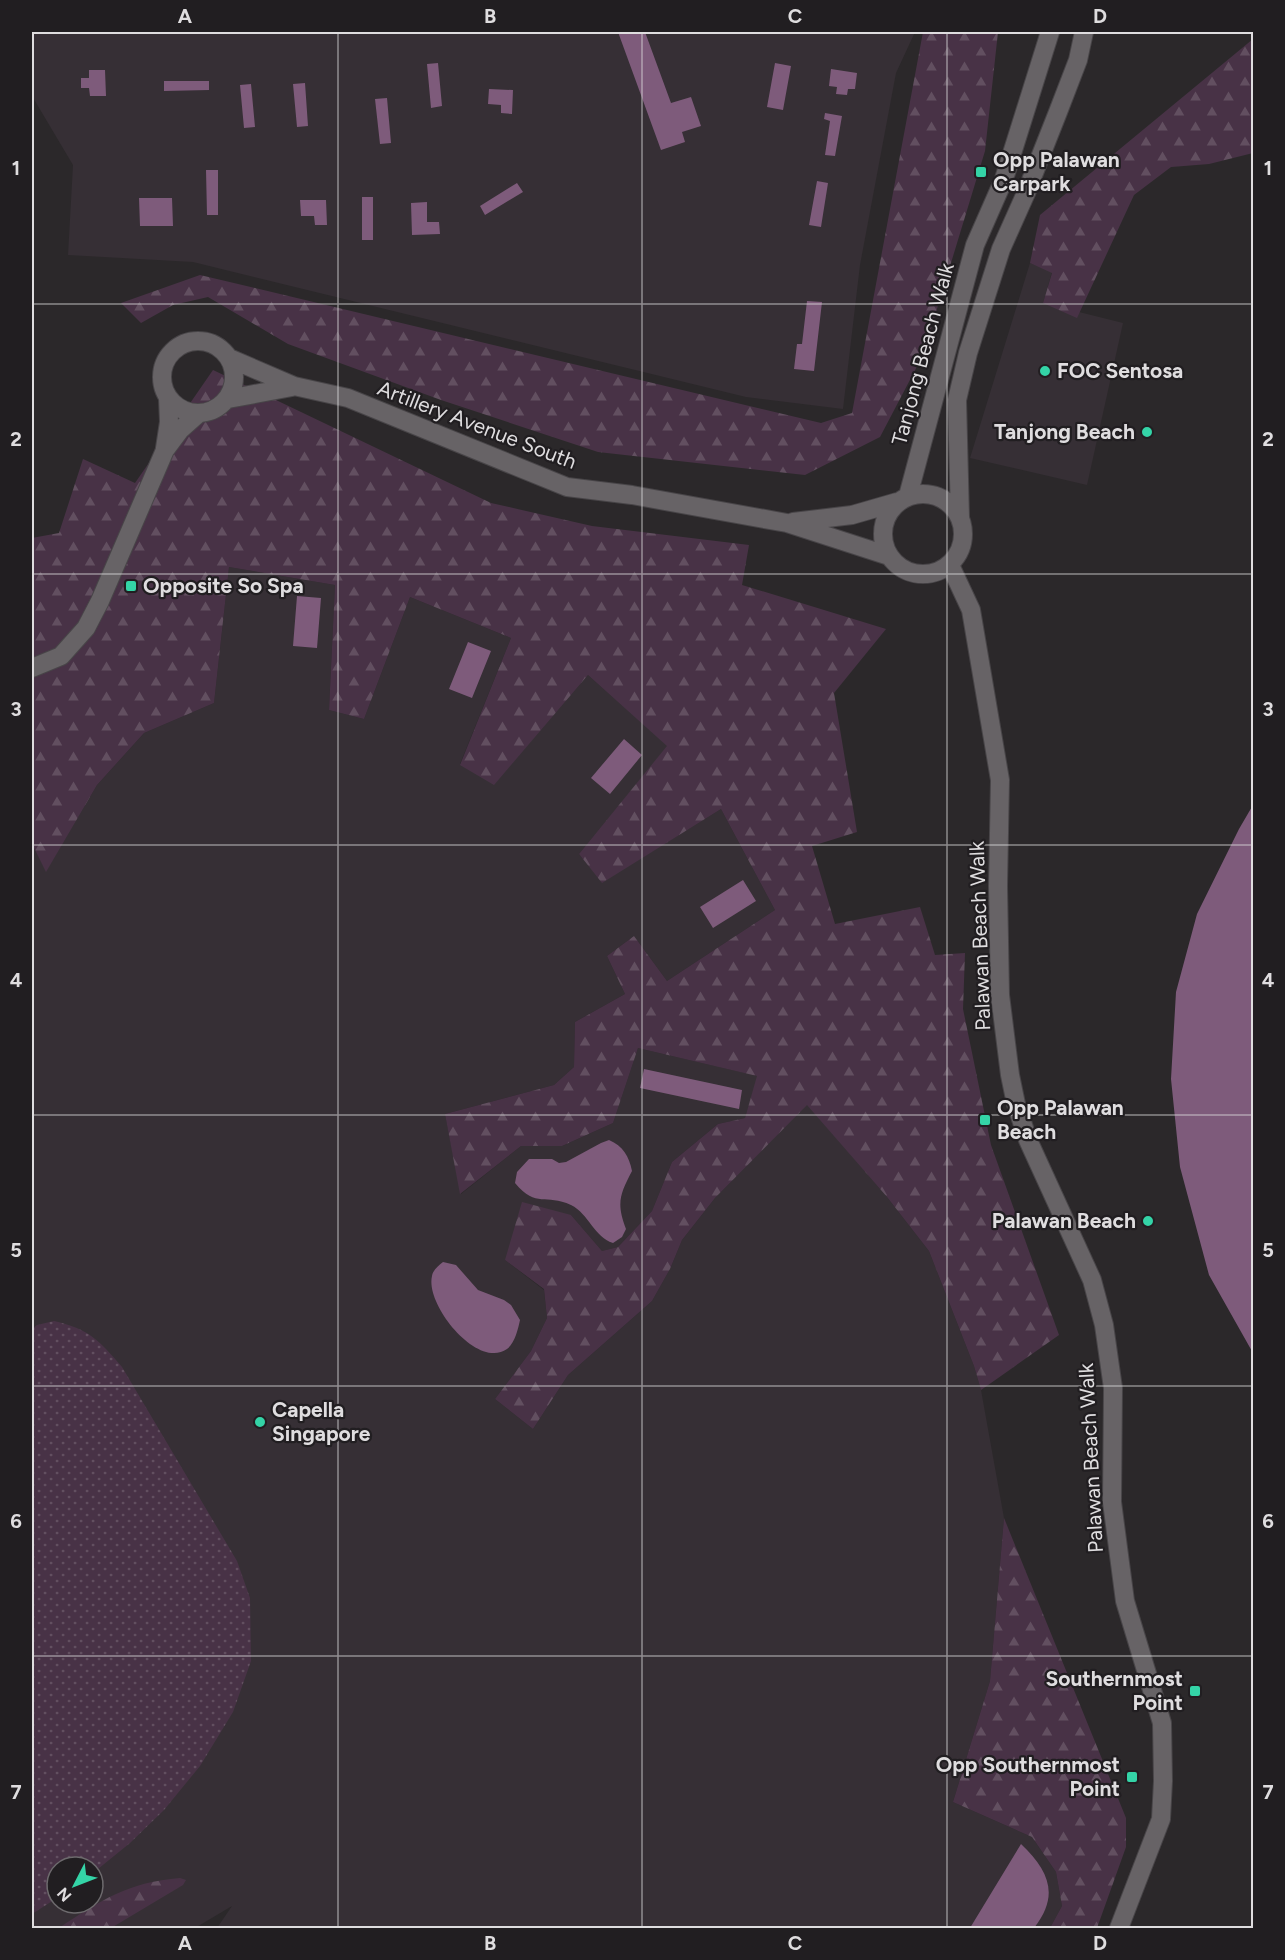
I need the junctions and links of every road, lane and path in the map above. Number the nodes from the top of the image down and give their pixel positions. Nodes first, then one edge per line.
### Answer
1 (1050, 32) edge
2 (1084, 32) edge
3 (1026, 193) junction
4 (984, 225) junction
5 (229, 358) junction
6 (294, 386) junction
7 (168, 398) junction
8 (228, 399) junction
9 (198, 414) junction
10 (165, 450) junction
11 (903, 499) junction
12 (960, 517) junction
13 (787, 523) junction
14 (889, 556) junction
15 (950, 565) junction
16 (32, 668) edge
17 (1119, 1929) edge

1 - 4 street, Tanjong Beach Walk
2 - 3 street, Tanjong Beach Walk
3 - 4 street
3 - 12 street, Tanjong Beach Walk
4 - 11 street, Tanjong Beach Walk
5 - 6 street, Artillery Avenue South
5 - 7 street
5 - 8 street
6 - 8 street, Artillery Avenue South
6 - 13 street, Artillery Avenue South
7 - 9 street
7 - 10 street
8 - 9 street
9 - 10 street
10 - 16 street
11 - 12 street
11 - 13 street, Artillery Avenue South
11 - 14 street
12 - 15 street
13 - 14 street, Artillery Avenue South
14 - 15 street
15 - 17 street, Palawan Beach Walk

